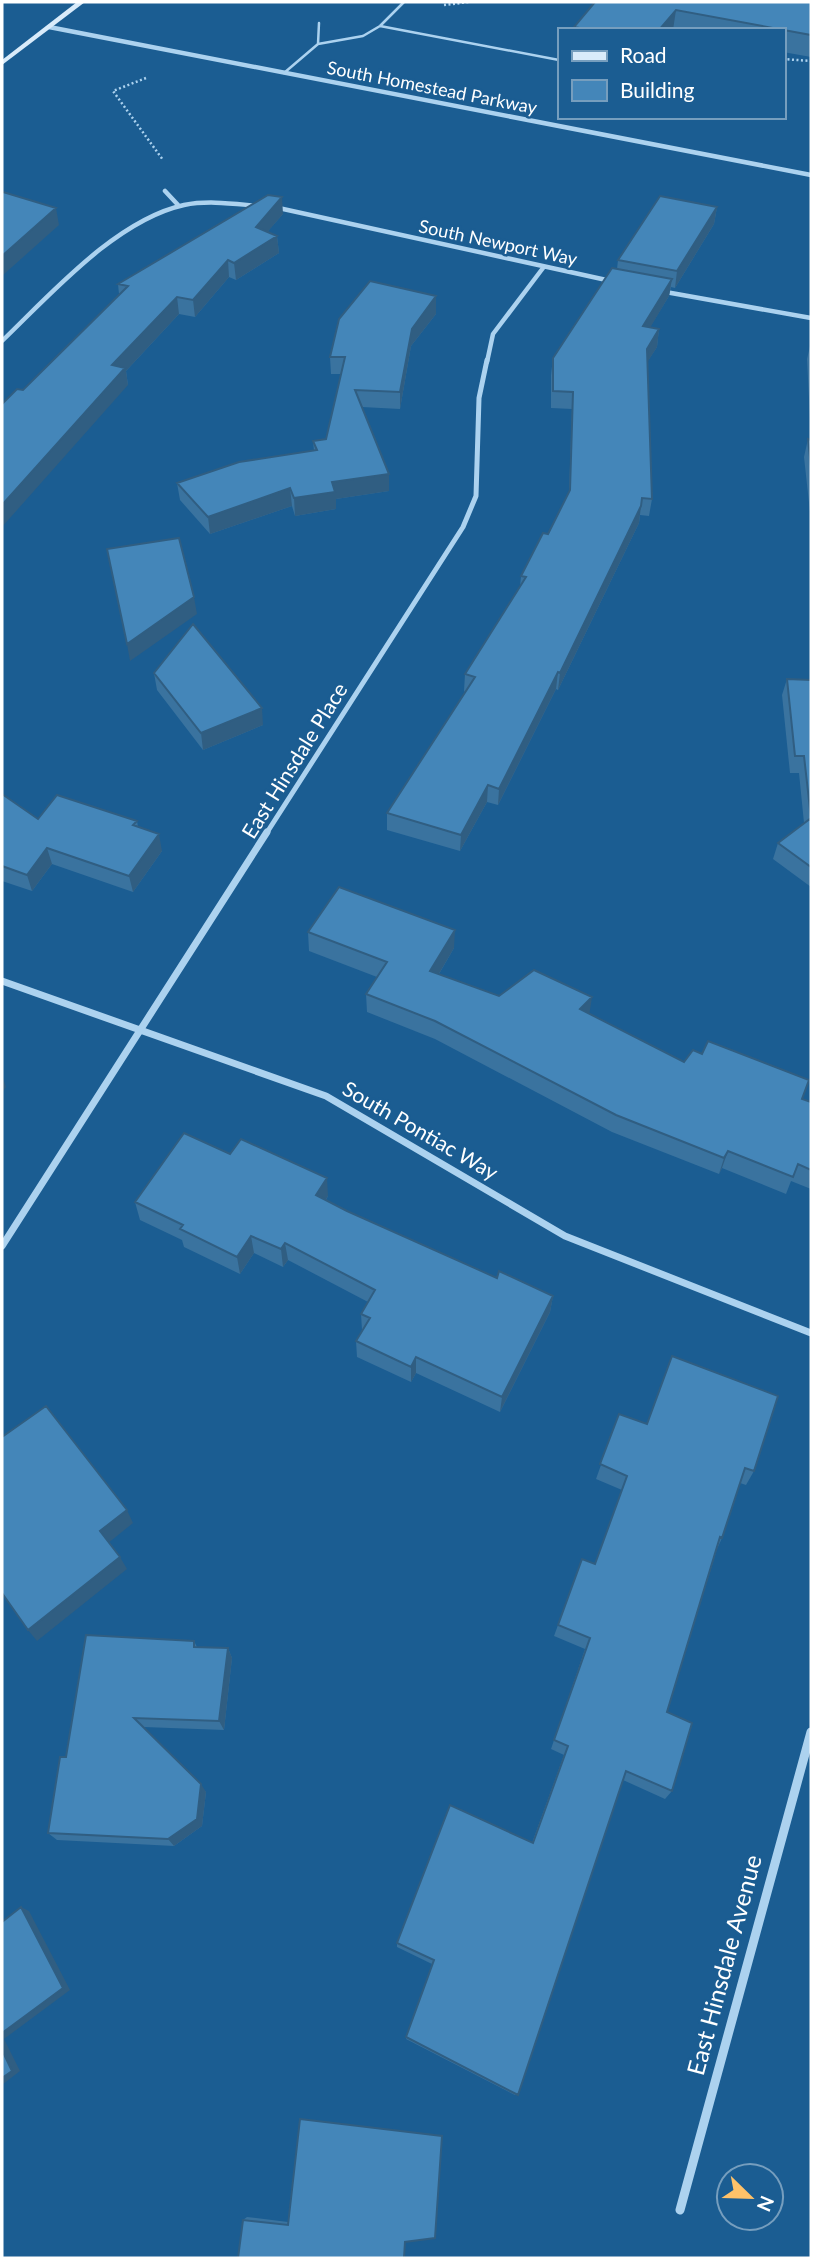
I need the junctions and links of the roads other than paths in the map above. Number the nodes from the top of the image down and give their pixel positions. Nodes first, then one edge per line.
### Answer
1 (81, 2) edge
2 (404, 2) edge
3 (319, 23) dead end
4 (380, 26) junction
5 (49, 27) junction
6 (318, 44) junction
7 (558, 60) edge
8 (2, 64) edge
9 (284, 74) junction
10 (811, 175) edge
11 (165, 191) road end
12 (179, 206) junction
13 (543, 268) junction
14 (625, 284) edge
15 (652, 289) edge
16 (811, 318) edge
17 (2, 341) edge
18 (2, 981) edge
19 (141, 1032) junction
20 (2, 1247) edge
21 (811, 1332) edge
22 (811, 1732) edge
23 (680, 2210) dead end

1 - 5 main road
2 - 4 lane
3 - 6 lane
4 - 6 lane
4 - 7 lane
5 - 8 main road
5 - 9 street, South Homestead Parkway
6 - 9 lane
9 - 10 street, South Homestead Parkway
11 - 12 street
12 - 13 street, South Newport Way
12 - 17 street, South Newport Way
13 - 14 street, South Newport Way
13 - 19 street, East Hinsdale Place
15 - 16 street
18 - 19 street, South Pontiac Way
19 - 20 street, East Hinsdale Place
19 - 21 street, South Pontiac Way
22 - 23 street, East Hinsdale Avenue

